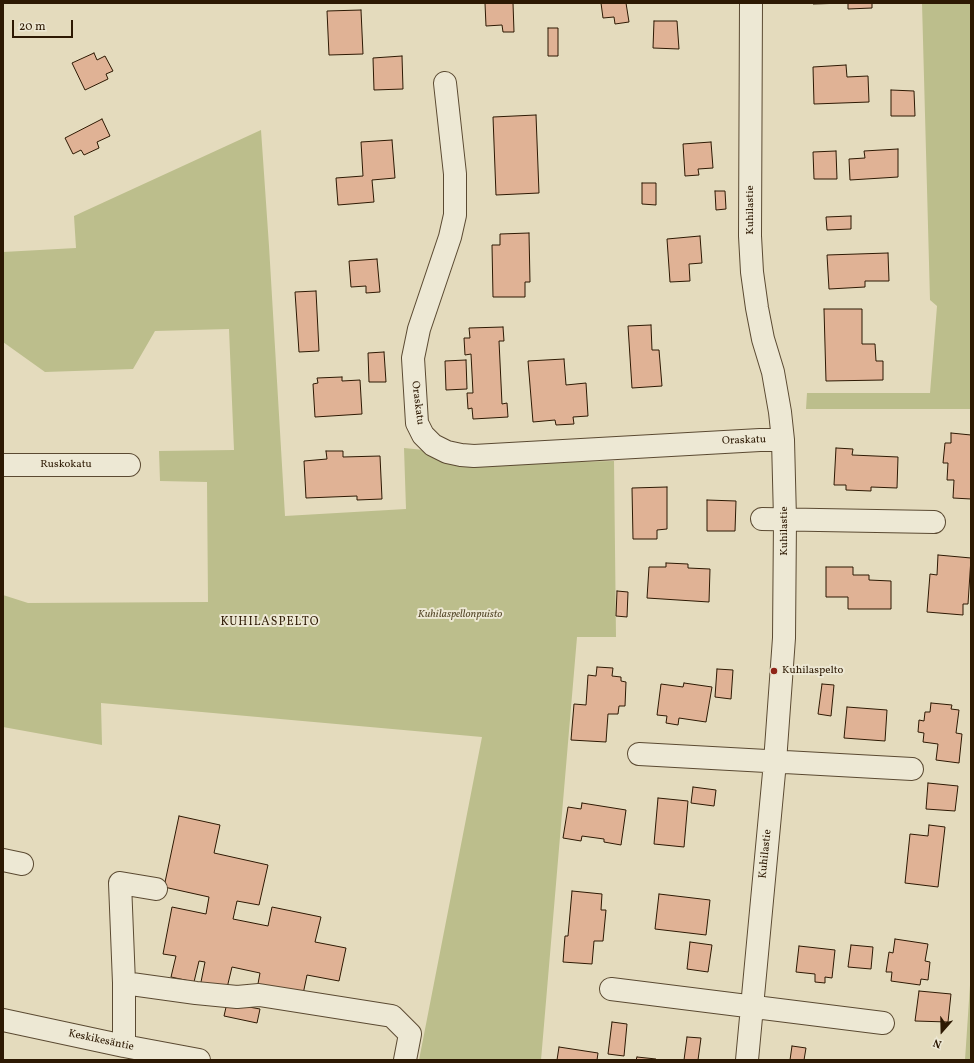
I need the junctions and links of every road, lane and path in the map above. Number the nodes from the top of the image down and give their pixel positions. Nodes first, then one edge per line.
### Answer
1 (751, 3) edge
2 (444, 83) dead end
3 (783, 440) junction
4 (3, 465) edge
5 (129, 465) dead end
6 (762, 519) dead end
7 (785, 519) junction
8 (934, 522) dead end
9 (639, 754) dead end
10 (775, 762) junction
11 (912, 769) dead end
12 (156, 889) dead end
13 (124, 983) junction
14 (611, 989) dead end
15 (751, 1007) junction
16 (3, 1020) edge
17 (883, 1023) dead end
18 (124, 1046) junction
19 (199, 1060) edge
20 (405, 1060) edge
21 (747, 1060) edge

1 - 3 street, Kuhilastie
2 - 3 street, Oraskatu
3 - 7 street, Kuhilastie
4 - 5 street, Ruskokatu
6 - 7 street
7 - 8 street
7 - 10 street, Kuhilastie
9 - 10 street
10 - 11 street
10 - 15 street, Kuhilastie
12 - 13 street
13 - 18 street
13 - 20 street
14 - 15 street
15 - 17 street
15 - 21 street, Kuhilastie
16 - 18 street, Keskikesäntie
18 - 19 street, Keskikesäntie

